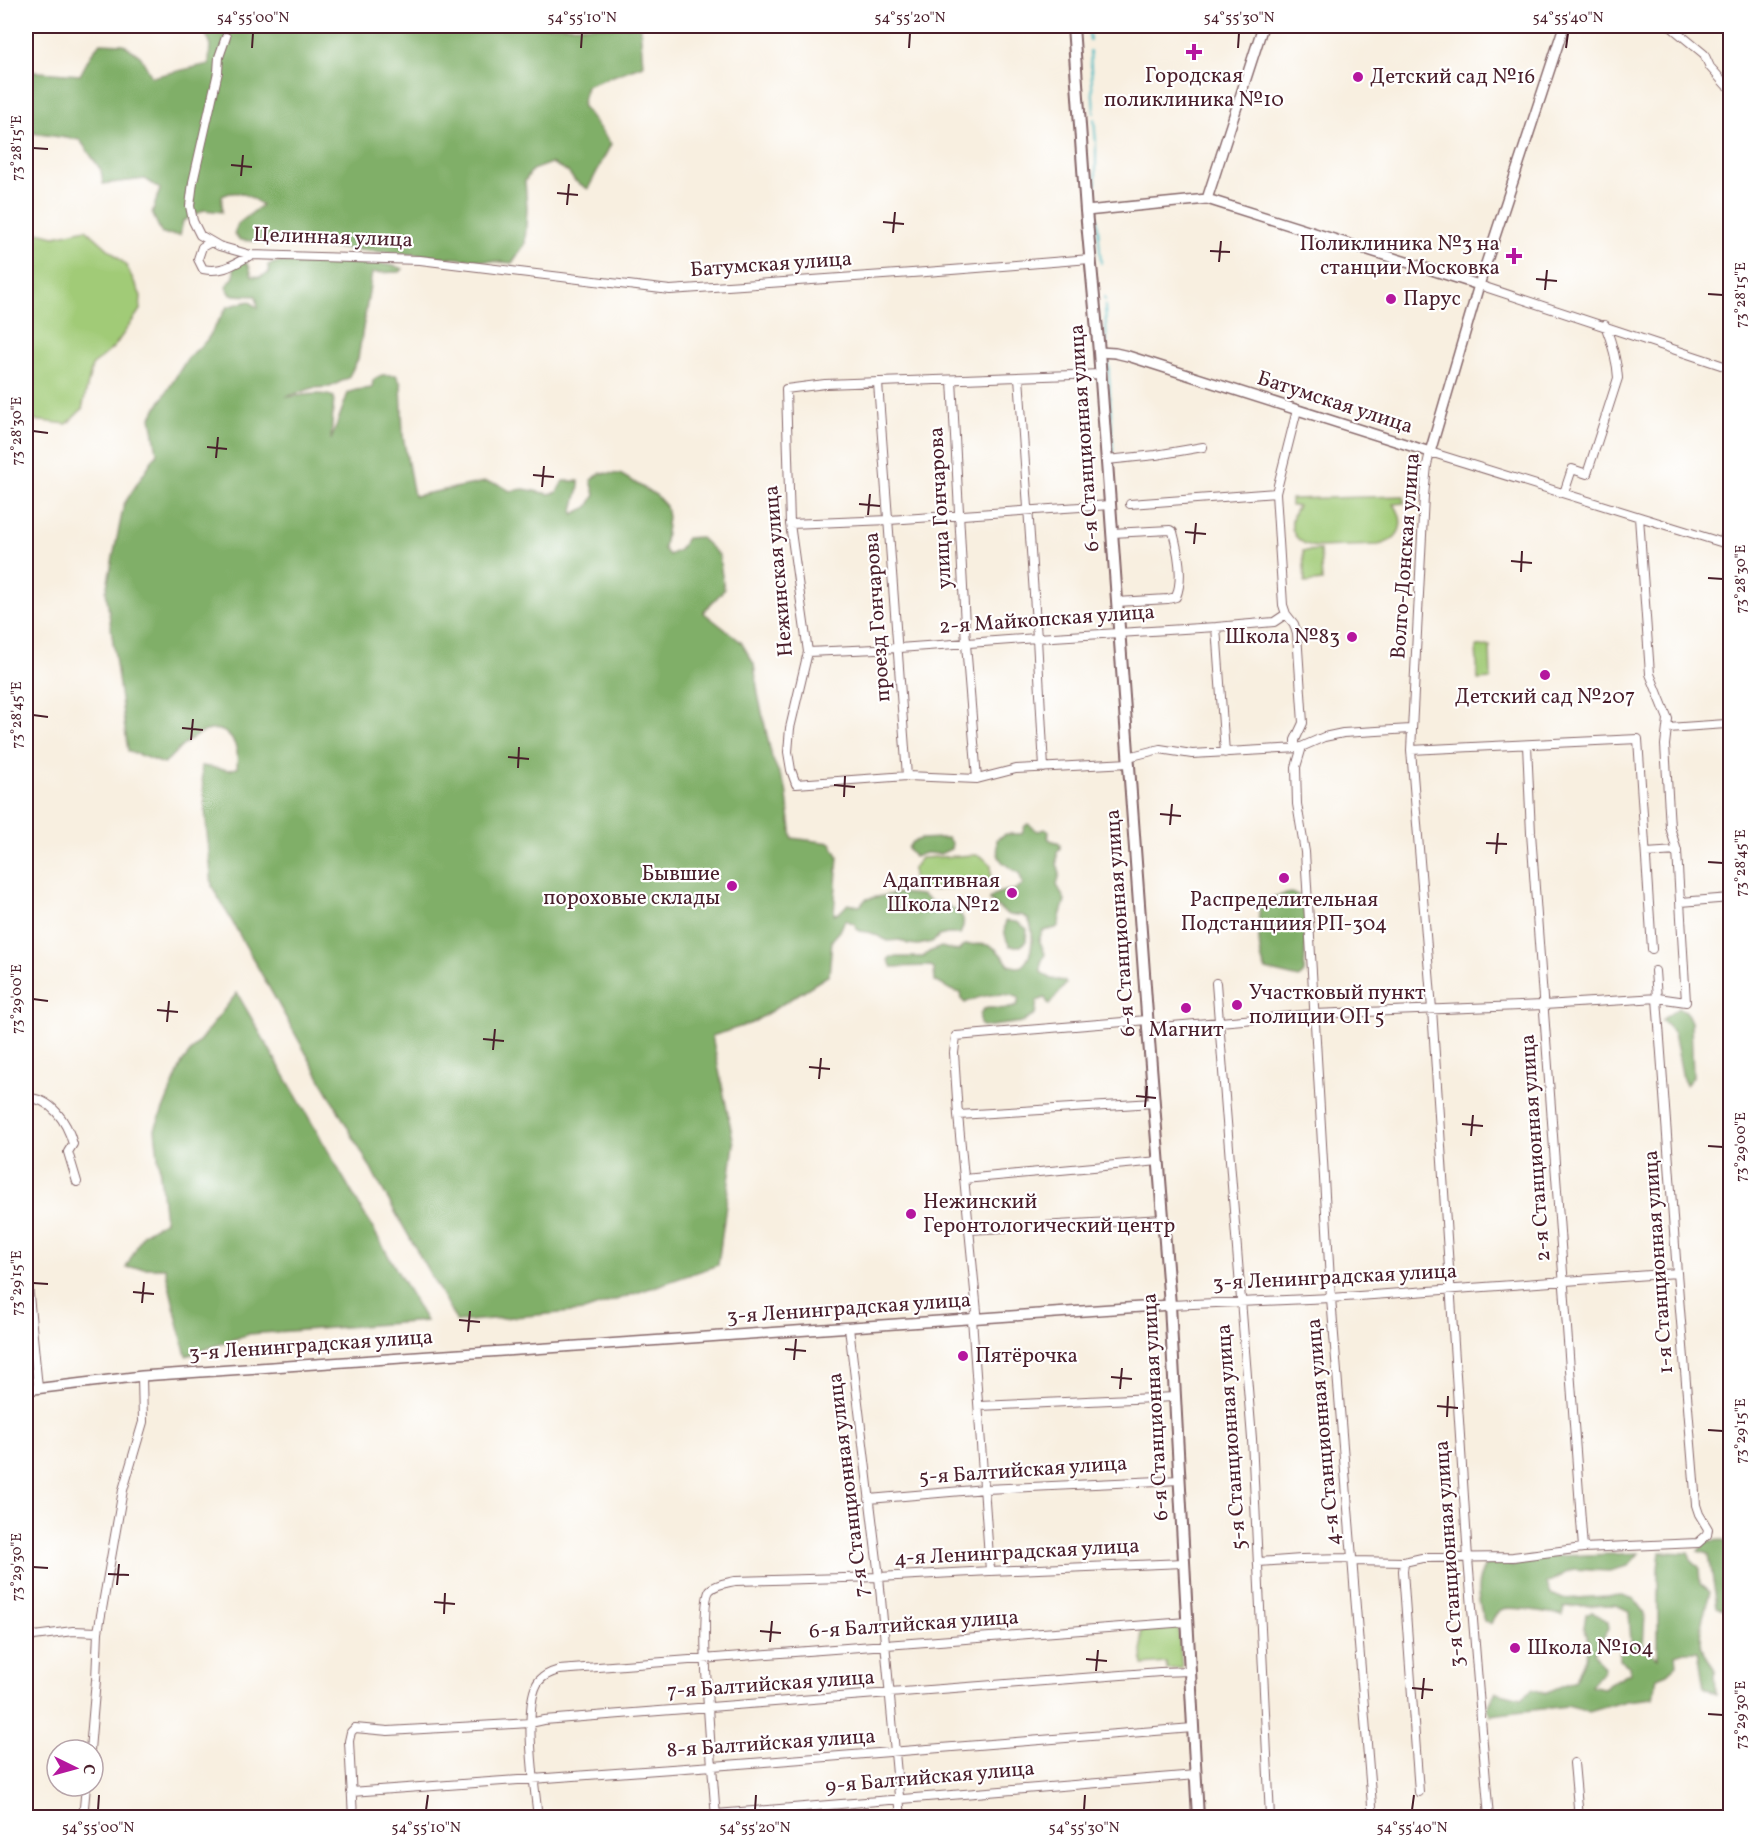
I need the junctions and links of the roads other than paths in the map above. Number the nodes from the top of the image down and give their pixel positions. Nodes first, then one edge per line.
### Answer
1 (1073, 26) edge
2 (1263, 26) edge
3 (1564, 26) edge
4 (1670, 26) edge
5 (226, 37) dead end
6 (1726, 85) dead end
7 (1207, 199) junction
8 (1086, 211) junction
9 (211, 242) junction
10 (251, 255) junction
11 (1090, 259) junction
12 (456, 264) joint
13 (1479, 285) junction
14 (1605, 325) junction
15 (1099, 352) junction
16 (1731, 368) edge
17 (1101, 374) junction
18 (1019, 377) junction
19 (952, 380) junction
20 (878, 383) junction
21 (1297, 410) junction
22 (1203, 447) dead end
23 (1430, 452) junction
24 (1107, 460) junction
25 (1276, 493) junction
26 (1563, 494) junction
27 (1130, 504) dead end
28 (1110, 505) junction
29 (1028, 510) junction
30 (959, 514) junction
31 (1639, 517) junction
32 (889, 520) junction
33 (1731, 521) edge
34 (790, 524) junction
35 (1112, 533) junction
36 (1727, 544) edge
37 (1117, 602) junction
38 (1286, 614) junction
39 (1216, 627) junction
40 (1119, 632) junction
41 (1037, 638) junction
42 (966, 644) junction
43 (898, 648) junction
44 (808, 652) junction
45 (1726, 724) dead end
46 (1668, 728) junction
47 (1412, 729) junction
48 (1527, 744) junction
49 (1299, 748) junction
50 (1411, 750) junction
51 (1225, 753) junction
52 (1128, 760) junction
53 (1044, 768) junction
54 (907, 776) junction
55 (978, 779) junction
56 (1677, 851) junction
57 (1646, 854) junction
58 (1731, 898) edge
59 (1681, 902) junction
60 (1652, 949) dead end
61 (1655, 971) dead end
62 (1216, 983) dead end
63 (1658, 998) junction
64 (1544, 1005) junction
65 (1432, 1010) junction
66 (1314, 1014) junction
67 (1219, 1022) junction
68 (1147, 1024) junction
69 (26, 1098) edge
70 (1154, 1103) junction
71 (958, 1115) junction
72 (1159, 1161) junction
73 (964, 1179) junction
74 (77, 1182) dead end
75 (1163, 1219) junction
76 (969, 1230) junction
77 (26, 1264) edge
78 (1677, 1273) junction
79 (1564, 1281) junction
80 (1450, 1289) junction
81 (1331, 1298) junction
82 (1240, 1302) junction
83 (1170, 1305) junction
84 (972, 1318) junction
85 (849, 1328) junction
86 (142, 1376) junction
87 (38, 1388) junction
88 (26, 1390) edge
89 (1175, 1397) junction
90 (979, 1406) junction
91 (1180, 1480) junction
92 (985, 1489) junction
93 (869, 1499) junction
94 (1583, 1548) junction
95 (1468, 1558) junction
96 (1353, 1561) junction
97 (1259, 1562) junction
98 (1404, 1562) junction
99 (1184, 1563) junction
100 (990, 1571) junction
101 (879, 1577) junction
102 (1187, 1622) junction
103 (98, 1632) junction
104 (26, 1637) edge
105 (885, 1645) junction
106 (705, 1658) junction
107 (1190, 1671) junction
108 (890, 1694) junction
109 (709, 1708) junction
110 (530, 1723) junction
111 (1193, 1728) junction
112 (91, 1738) edge
113 (895, 1752) junction
114 (1574, 1762) dead end
115 (713, 1766) junction
116 (1196, 1774) junction
117 (534, 1780) junction
118 (351, 1792) junction
119 (1419, 1792) dead end
120 (85, 1798) edge
121 (900, 1798) junction
122 (1372, 1815) edge
123 (716, 1816) edge
124 (83, 1818) edge
125 (353, 1818) edge
126 (538, 1818) edge
127 (668, 1818) edge
128 (901, 1818) edge
129 (1198, 1818) edge
130 (1270, 1818) edge
131 (1320, 1818) edge
132 (1488, 1818) edge
133 (1579, 1818) edge

1 - 8 main road, 6-я Станционная улица
2 - 7 street
3 - 13 street, Волго-Донская улица
4 - 6 street
5 - 9 street
7 - 8 street
7 - 13 street
8 - 11 main road, 6-я Станционная улица
9 - 10 street, Целинная улица
9 - 10 street
10 - 12 street, Целинная улица
11 - 12 street, Батумская улица
11 - 15 main road, 6-я Станционная улица
13 - 14 street
13 - 23 street, Волго-Донская улица
14 - 16 street
14 - 26 street
15 - 17 main road, 6-я Станционная улица
15 - 21 street, Батумская улица
17 - 18 street
17 - 24 main road, 6-я Станционная улица
18 - 19 street
18 - 29 street
19 - 20 street
19 - 30 street, улица Гончарова
20 - 32 street, проезд Гончарова
20 - 34 street, Нежинская улица
21 - 23 street, Батумская улица
21 - 25 street, 4-я Станционная улица
22 - 24 street
23 - 26 street, Батумская улица
23 - 47 street, Волго-Донская улица
24 - 28 main road, 6-я Станционная улица
25 - 27 street
25 - 38 street, 4-я Станционная улица
26 - 31 street, Батумская улица
28 - 29 street
28 - 35 main road, 6-я Станционная улица
29 - 30 street
29 - 41 street
30 - 32 street
30 - 42 street, улица Гончарова
31 - 36 street, Батумская улица
31 - 46 street
32 - 34 street
32 - 43 street, проезд Гончарова
33 - 36 street
34 - 44 street, Нежинская улица
35 - 37 main road, 6-я Станционная улица
35 - 37 street
37 - 40 main road, 6-я Станционная улица
38 - 39 street, 2-я Майкопская улица
38 - 49 street, 4-я Станционная улица
39 - 40 street, 2-я Майкопская улица
39 - 51 street
40 - 41 street, 2-я Майкопская улица
40 - 52 main road, 6-я Станционная улица
41 - 42 street, 2-я Майкопская улица
41 - 53 street
42 - 43 street, 2-я Майкопская улица
42 - 55 street, улица Гончарова
43 - 44 street, 2-я Майкопская улица
43 - 54 street, проезд Гончарова
44 - 54 street, Нежинская улица
45 - 46 street
46 - 56 street
47 - 49 street
47 - 50 street, Волго-Донская улица
48 - 50 street
48 - 57 street
48 - 64 street, 2-я Станционная улица
49 - 51 street
49 - 66 street, 4-я Станционная улица
50 - 65 street, 3-я Станционная улица
51 - 52 street
52 - 53 street
52 - 68 main road, 6-я Станционная улица
53 - 55 street
54 - 55 street
56 - 57 street
56 - 59 street
57 - 60 street
58 - 59 street
59 - 63 street
61 - 63 street, 1-я Станционная улица
62 - 67 street, 5-я Станционная улица
63 - 64 street
63 - 78 street, 1-я Станционная улица
64 - 65 street
64 - 79 street, 2-я Станционная улица
65 - 66 street
65 - 80 street, 3-я Станционная улица
66 - 67 street
66 - 81 street, 4-я Станционная улица
67 - 68 street
67 - 82 street, 5-я Станционная улица
68 - 70 main road, 6-я Станционная улица
68 - 71 street
69 - 74 street
70 - 71 street
70 - 72 main road, 6-я Станционная улица
71 - 73 street
72 - 73 street
72 - 75 main road, 6-я Станционная улица
73 - 76 street
75 - 76 street
75 - 83 main road, 6-я Станционная улица
76 - 84 street
77 - 87 street
78 - 79 street, 3-я Ленинградская улица
78 - 94 street, 1-я Станционная улица
79 - 80 street, 3-я Ленинградская улица
79 - 94 street, 2-я Станционная улица
80 - 81 street, 3-я Ленинградская улица
80 - 95 street, 3-я Станционная улица
81 - 82 street, 3-я Ленинградская улица
81 - 96 street, 4-я Станционная улица
82 - 83 street, 3-я Ленинградская улица
82 - 97 street, 5-я Станционная улица
83 - 84 street, 3-я Ленинградская улица
83 - 89 main road, 6-я Станционная улица
84 - 85 street, 3-я Ленинградская улица
84 - 90 street
85 - 86 street, 3-я Ленинградская улица
85 - 93 street, 7-я Станционная улица
86 - 87 street, 3-я Ленинградская улица
86 - 103 street
87 - 88 street, 3-я Ленинградская улица
89 - 90 street
89 - 91 main road, 6-я Станционная улица
90 - 92 street
91 - 92 street, 5-я Балтийская улица
91 - 99 main road, 6-я Станционная улица
92 - 93 street, 5-я Балтийская улица
92 - 100 street
93 - 101 street, 7-я Станционная улица
94 - 95 street
95 - 98 street
95 - 132 street, 3-я Станционная улица
96 - 97 street
96 - 98 street
96 - 122 street, 4-я Станционная улица
97 - 130 street, 5-я Станционная улица
98 - 119 street
99 - 100 street, 4-я Ленинградская улица
99 - 102 main road, 6-я Станционная улица
100 - 101 street, 4-я Ленинградская улица
101 - 105 street, 7-я Станционная улица
101 - 106 street, 4-я Ленинградская улица
102 - 105 street, 6-я Балтийская улица
102 - 107 main road, 6-я Станционная улица
103 - 104 street
103 - 112 street
105 - 106 street, 6-я Балтийская улица
105 - 108 street, 7-я Станционная улица
106 - 109 street
106 - 110 street, 6-я Балтийская улица
107 - 108 street, 7-я Балтийская улица
107 - 111 main road, 6-я Станционная улица
108 - 109 street, 7-я Балтийская улица
108 - 113 street, 7-я Станционная улица
109 - 110 street, 7-я Балтийская улица
109 - 115 street
110 - 117 street
110 - 118 street, 7-я Балтийская улица
111 - 113 street, 8-я Балтийская улица
111 - 116 main road, 6-я Станционная улица
113 - 115 street, 8-я Балтийская улица
113 - 121 street, 7-я Станционная улица
114 - 133 street
115 - 117 street, 8-я Балтийская улица
115 - 123 street
116 - 121 street, 9-я Балтийская улица
116 - 129 main road, 6-я Станционная улица
117 - 118 street, 8-я Балтийская улица
117 - 126 street
118 - 125 street
120 - 124 street
121 - 123 street, 9-я Балтийская улица
121 - 128 street, 7-я Станционная улица
122 - 131 street
123 - 127 street, 9-я Балтийская улица

